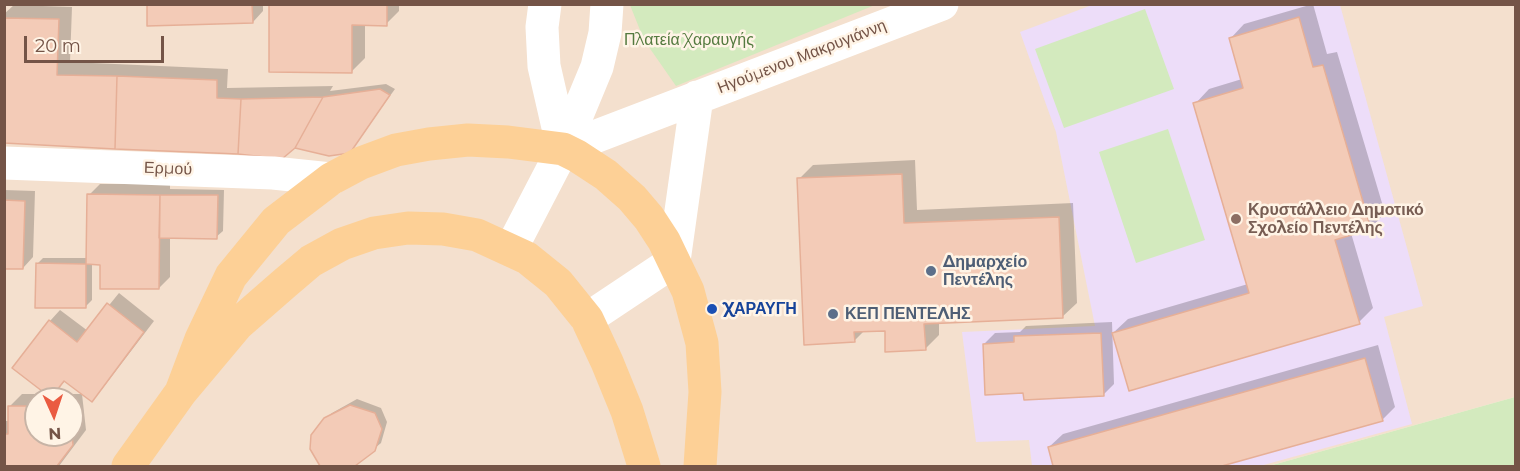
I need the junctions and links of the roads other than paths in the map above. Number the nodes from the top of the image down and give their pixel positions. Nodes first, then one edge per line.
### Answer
1 (545, 4) edge
2 (608, 4) edge
3 (942, 4) edge
4 (697, 97) junction
5 (563, 149) junction
6 (4, 163) edge
7 (331, 178) junction
8 (511, 249) junction
9 (674, 261) junction
10 (587, 319) junction
11 (182, 392) junction
12 (128, 466) edge
13 (644, 466) edge
14 (700, 466) edge

1 - 5 street
2 - 5 street
3 - 4 street, Ηγούμενου Μακρυγιάννη
4 - 5 street, Ηγούμενου Μακρυγιάννη
4 - 9 street, Ηγούμενου Μακρυγιάννη
5 - 7 main road
5 - 8 street
5 - 9 main road
6 - 7 street, Ερμού
7 - 11 main road
8 - 10 main road
8 - 11 main road
9 - 10 street
9 - 14 main road
10 - 13 main road
11 - 12 main road

